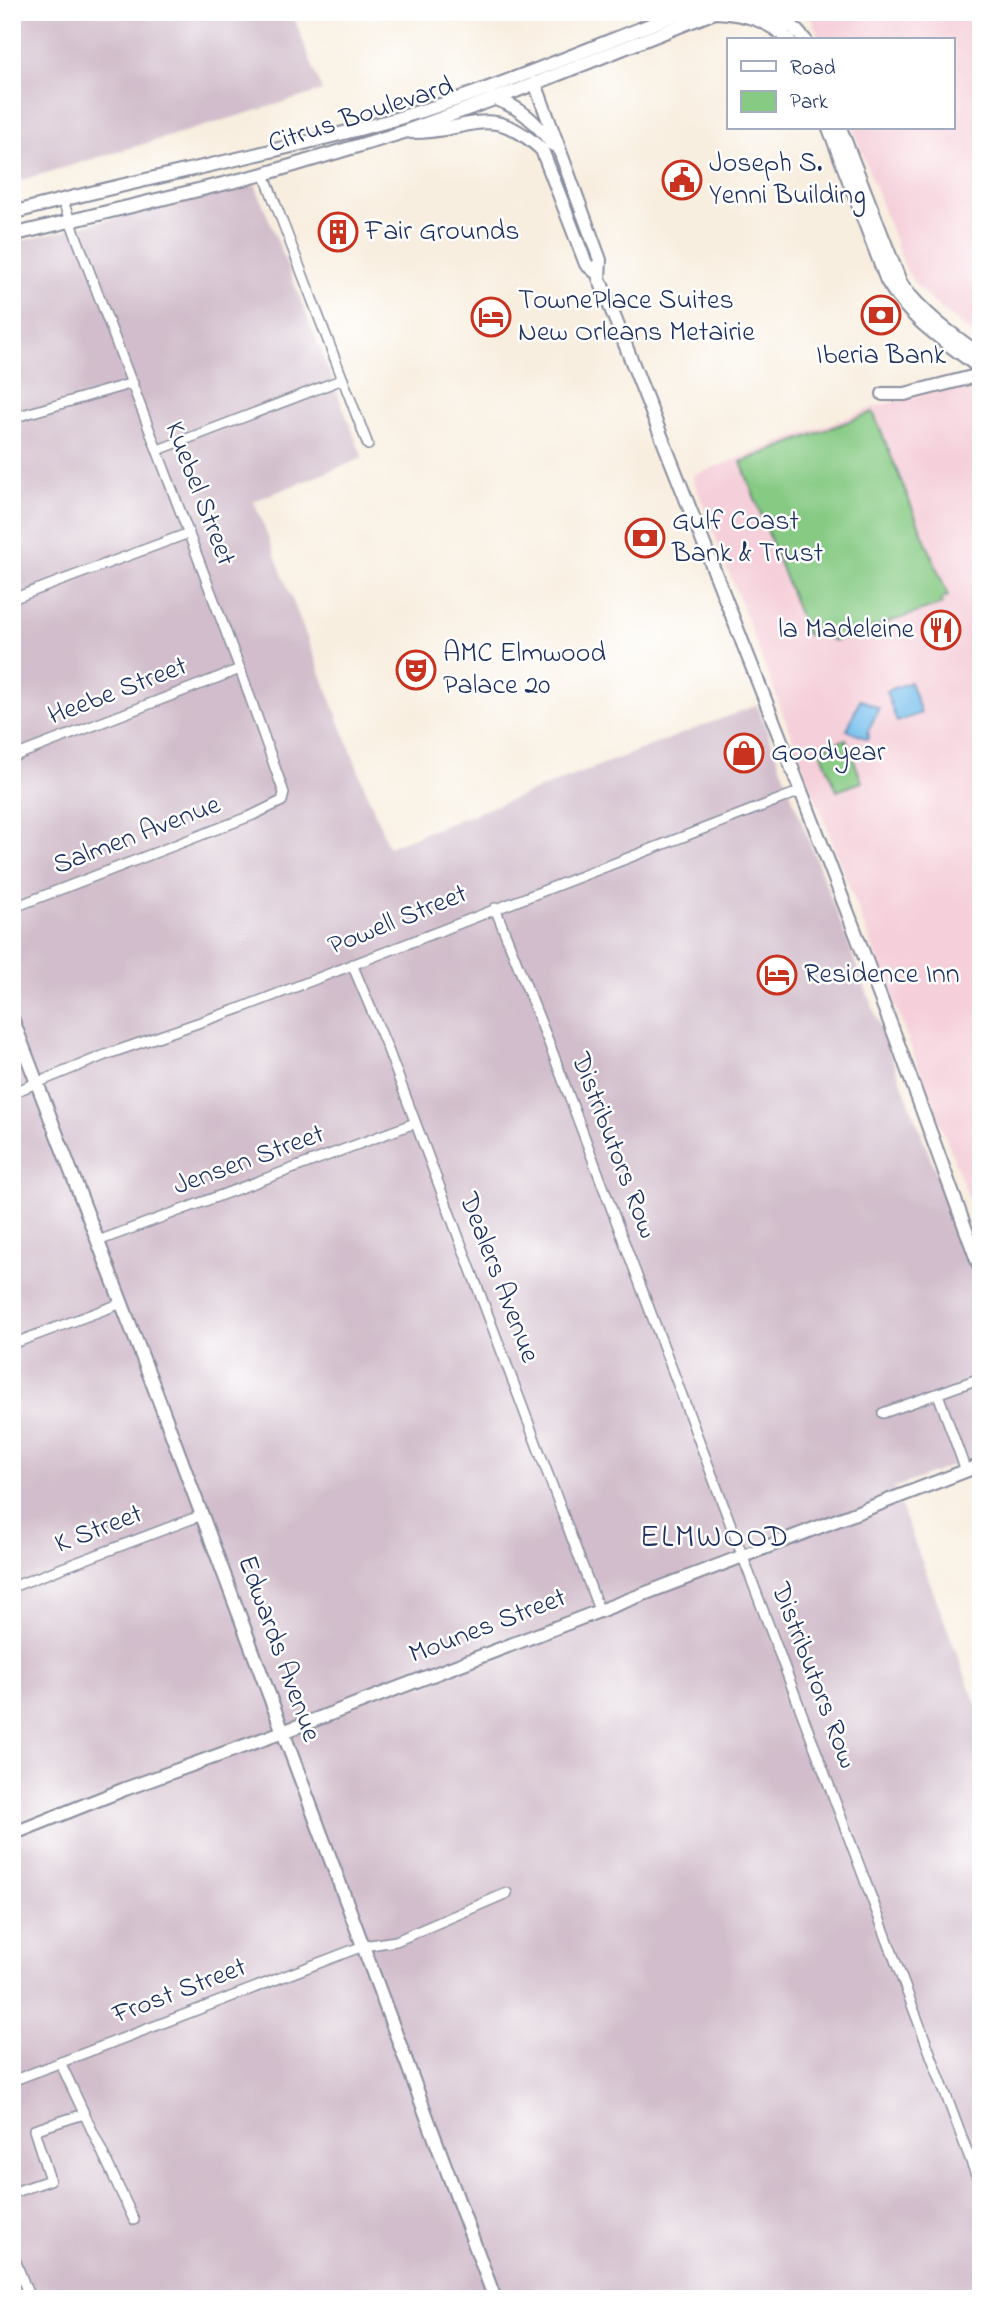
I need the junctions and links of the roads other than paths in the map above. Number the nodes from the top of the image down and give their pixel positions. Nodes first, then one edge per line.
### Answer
1 (683, 12) edge
2 (716, 12) edge
3 (771, 12) edge
4 (787, 38) edge
5 (803, 38) edge
6 (559, 74) junction
7 (500, 83) junction
8 (535, 83) junction
9 (494, 98) junction
10 (455, 100) junction
11 (542, 102) junction
12 (432, 107) junction
13 (503, 124) junction
14 (830, 130) edge
15 (841, 130) edge
16 (404, 132) junction
17 (369, 142) junction
18 (257, 155) junction
19 (562, 157) junction
20 (264, 174) junction
21 (62, 200) junction
22 (12, 213) edge
23 (69, 221) junction
24 (12, 235) edge
25 (598, 274) junction
26 (981, 338) edge
27 (977, 353) edge
28 (981, 369) edge
29 (343, 379) junction
30 (981, 380) edge
31 (132, 383) junction
32 (883, 394) dead end
33 (12, 418) edge
34 (368, 445) dead end
35 (158, 450) junction
36 (189, 533) junction
37 (12, 599) edge
38 (240, 669) junction
39 (12, 757) edge
40 (801, 791) junction
41 (277, 803) joint
42 (12, 908) edge
43 (495, 908) junction
44 (352, 964) junction
45 (12, 1018) edge
46 (37, 1083) junction
47 (12, 1093) edge
48 (415, 1123) junction
49 (98, 1241) junction
50 (981, 1271) edge
51 (122, 1303) junction
52 (12, 1344) edge
53 (981, 1378) edge
54 (938, 1394) junction
55 (883, 1413) dead end
56 (981, 1465) edge
57 (965, 1471) junction
58 (202, 1516) junction
59 (743, 1555) junction
60 (12, 1587) edge
61 (599, 1610) junction
62 (284, 1732) junction
63 (12, 1834) edge
64 (507, 1893) dead end
65 (363, 1946) junction
66 (60, 2062) junction
67 (12, 2081) edge
68 (84, 2113) junction
69 (981, 2188) edge
70 (12, 2193) edge
71 (134, 2220) dead end
72 (12, 2252) edge
73 (30, 2299) edge
74 (495, 2299) edge

1 - 7 street, Citrus Boulevard
2 - 4 street, Citrus Boulevard
2 - 6 street, Citrus Boulevard
3 - 5 street
6 - 8 street, Citrus Boulevard
6 - 11 street
7 - 9 street
7 - 10 street, Citrus Boulevard
8 - 9 street, Citrus Boulevard
8 - 11 street
9 - 10 street
9 - 13 street
9 - 16 street, Citrus Boulevard
9 - 19 street
10 - 12 street, Citrus Boulevard
11 - 19 street
12 - 17 street
12 - 18 street, Citrus Boulevard
13 - 16 street
13 - 25 street
14 - 28 street
15 - 27 street
16 - 17 street, Citrus Boulevard
17 - 20 street, Citrus Boulevard
18 - 20 street
18 - 21 street, Citrus Boulevard
19 - 25 street
20 - 23 street, Citrus Boulevard
20 - 29 street
21 - 22 street, Citrus Boulevard
21 - 23 street, Kuebel Street
23 - 24 street, Citrus Boulevard
23 - 31 street, Kuebel Street
25 - 40 street
26 - 27 street
29 - 34 street
29 - 35 street
30 - 32 street
31 - 33 street
31 - 35 street, Kuebel Street
35 - 36 street, Kuebel Street
36 - 37 street
36 - 38 street, Kuebel Street
38 - 39 street, Heebe Street
38 - 41 street, Kuebel Street
40 - 43 street, Powell Street
40 - 50 street
41 - 42 street, Salmen Avenue
43 - 44 street, Powell Street
43 - 59 street, Distributors Row
44 - 46 street, Powell Street
44 - 48 street, Dealers Avenue
45 - 46 street, Edwards Avenue
46 - 47 street, Powell Street
46 - 49 street, Edwards Avenue
48 - 49 street, Jensen Street
48 - 61 street, Dealers Avenue
49 - 51 street, Edwards Avenue
51 - 52 street
51 - 58 street, Edwards Avenue
53 - 54 street
54 - 55 street
54 - 57 street
56 - 57 street, Mounes Street
57 - 59 street, Mounes Street
58 - 60 street, K Street
58 - 62 street, Edwards Avenue
59 - 61 street, Mounes Street
59 - 69 street, Distributors Row
61 - 62 street, Mounes Street
62 - 63 street, Mounes Street
62 - 65 street, Edwards Avenue
64 - 65 street, Frost Street
65 - 66 street, Frost Street
65 - 74 street, Edwards Avenue
66 - 67 street, Frost Street
66 - 68 street
68 - 70 street
68 - 71 street
72 - 73 street

